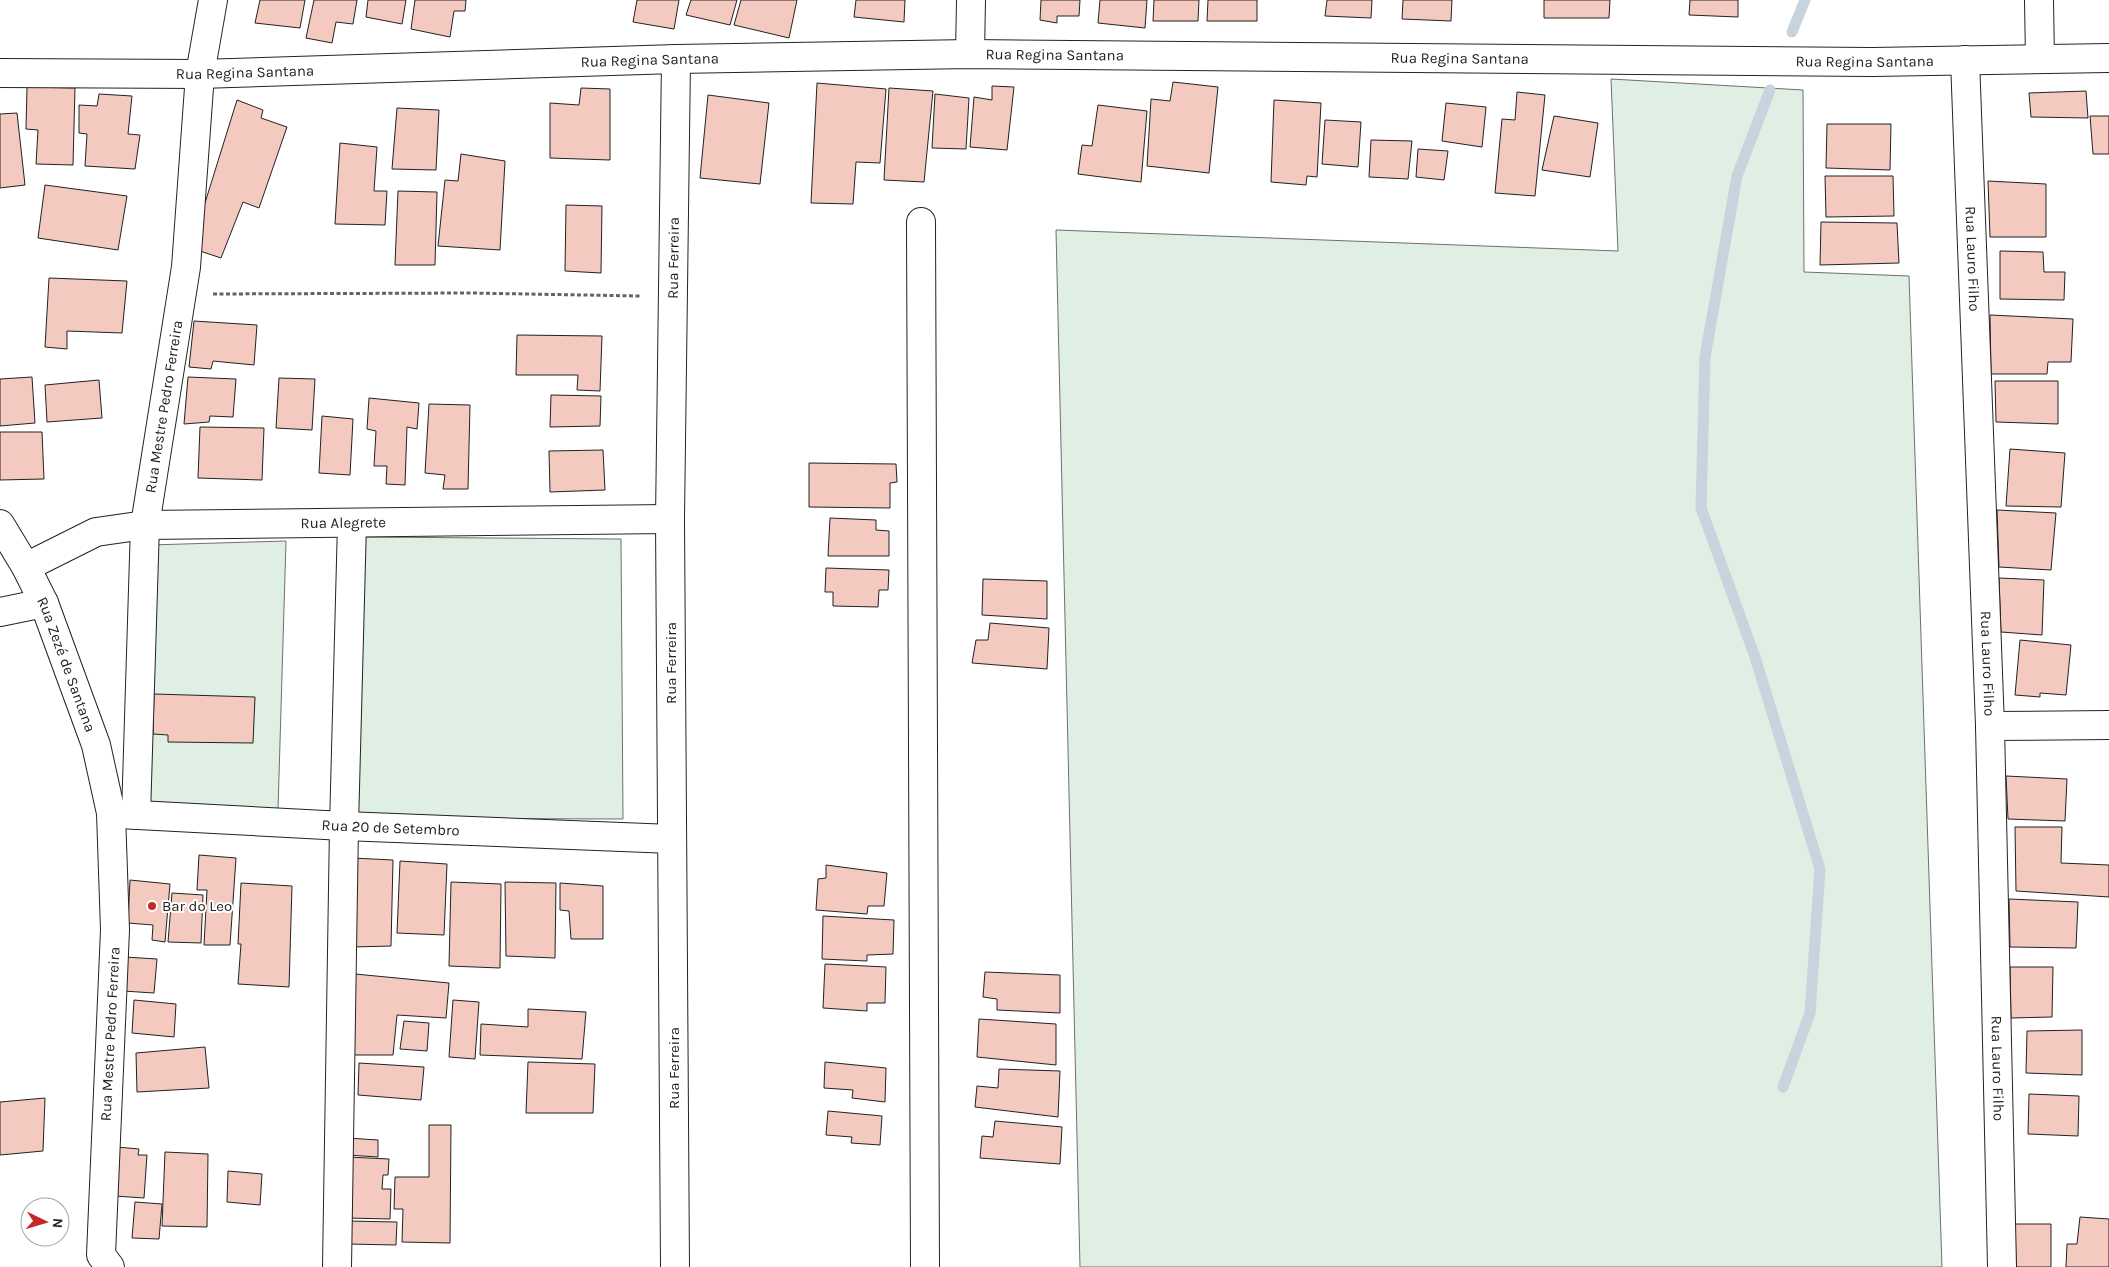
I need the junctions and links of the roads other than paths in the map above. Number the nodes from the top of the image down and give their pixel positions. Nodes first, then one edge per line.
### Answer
1 (214, 0) edge
2 (972, 0) edge
3 (2039, 0) edge
4 (970, 54) junction
5 (2109, 58) edge
6 (676, 59) junction
7 (2040, 59) junction
8 (1965, 60) junction
9 (0, 73) edge
10 (200, 74) junction
11 (921, 222) dead end
12 (670, 519) junction
13 (352, 523) junction
14 (0, 524) edge
15 (145, 525) junction
16 (26, 567) junction
17 (44, 603) junction
18 (0, 612) edge
19 (2109, 725) edge
20 (1990, 726) junction
21 (124, 814) junction
22 (344, 826) junction
23 (672, 839) junction
24 (100, 1263) edge
25 (337, 1267) edge
26 (675, 1267) edge
27 (924, 1267) edge
28 (2002, 1267) edge

1 - 10 street, Rua Mestre Pedro Ferreira
2 - 4 street
3 - 7 street
4 - 6 street, Rua Regina Santana
4 - 8 street, Rua Regina Santana
5 - 7 street, Rua Regina Santana
6 - 10 street, Rua Regina Santana
6 - 12 street, Rua Ferreira
7 - 8 street, Rua Regina Santana
8 - 20 street, Rua Lauro Filho
9 - 10 street, Rua Regina Santana
10 - 15 street, Rua Mestre Pedro Ferreira
11 - 27 street
12 - 13 street, Rua Alegrete
12 - 23 street, Rua Ferreira
13 - 15 street, Rua Alegrete
13 - 22 street
14 - 16 street, Rua Zezé de Santana
15 - 16 street, Rua Alegrete
15 - 21 street, Rua Mestre Pedro Ferreira
16 - 17 street, Rua Zezé de Santana
17 - 18 street
17 - 21 street, Rua Zezé de Santana
19 - 20 street
20 - 28 street, Rua Lauro Filho
21 - 22 street, Rua 20 de Setembro
21 - 24 street, Rua Mestre Pedro Ferreira
22 - 23 street, Rua 20 de Setembro
22 - 25 street
23 - 26 street, Rua Ferreira

